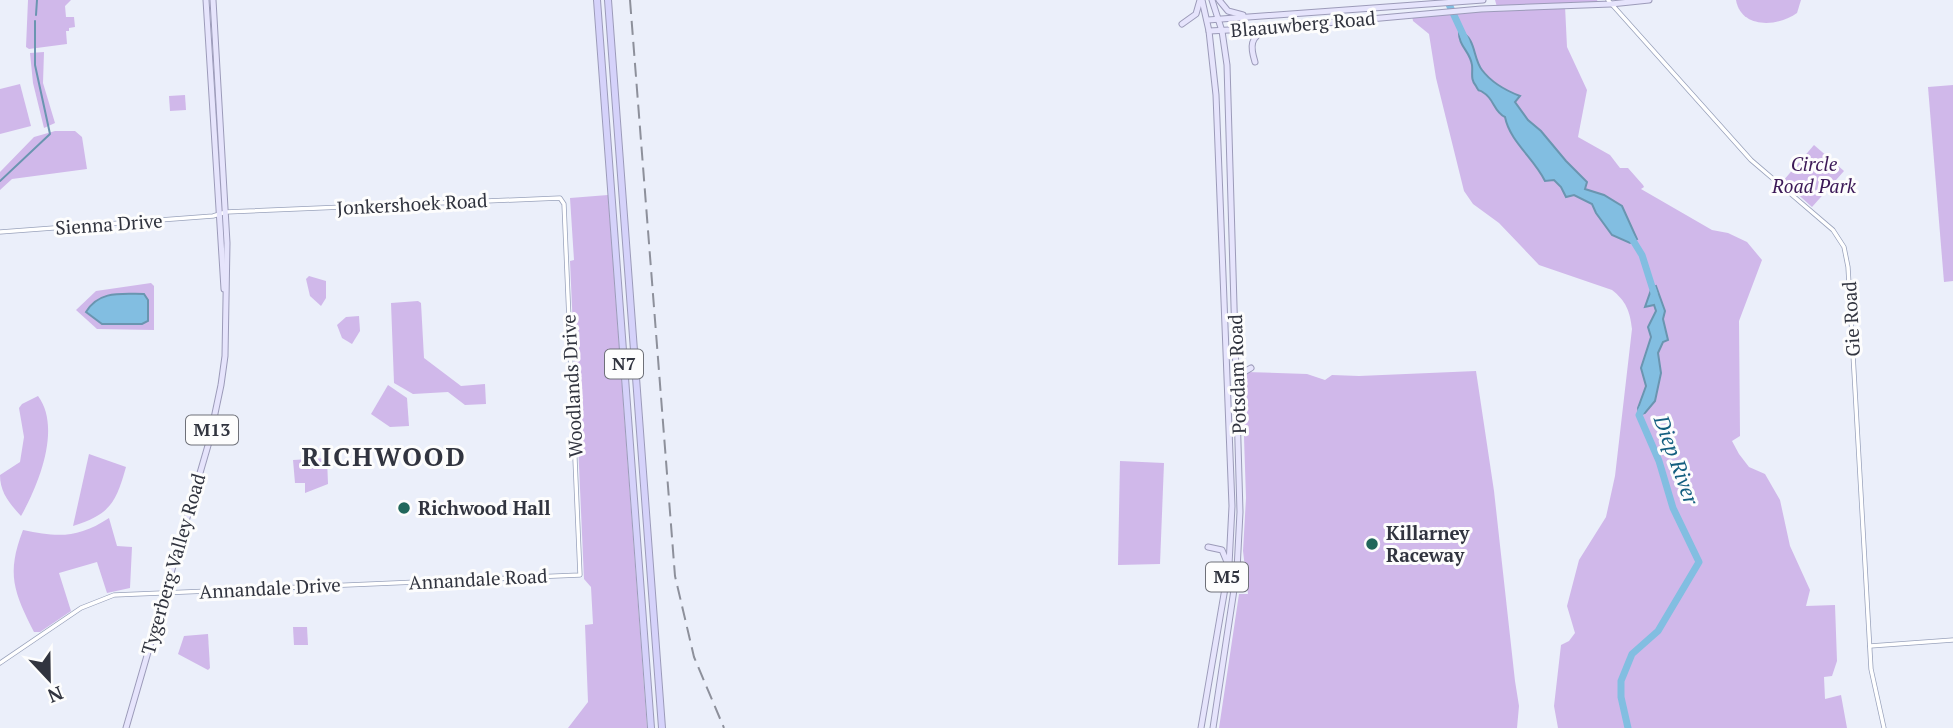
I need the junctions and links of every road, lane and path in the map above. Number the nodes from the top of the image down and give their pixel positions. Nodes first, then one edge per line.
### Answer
1 (206, 0) edge
2 (213, 0) edge
3 (597, 0) edge
4 (608, 0) edge
5 (1201, 0) edge
6 (1212, 0) edge
7 (1219, 0) edge
8 (1481, 0) edge
9 (1649, 0) edge
10 (1609, 2) edge
11 (1257, 16) junction
12 (1219, 19) junction
13 (1208, 20) junction
14 (1182, 24) dead end
15 (1269, 28) junction
16 (1209, 31) junction
17 (1222, 31) junction
18 (1255, 62) dead end
19 (1230, 119) junction
20 (1217, 121) junction
21 (562, 199) joint
22 (222, 213) junction
23 (0, 232) edge
24 (1251, 368) dead end
25 (1237, 376) junction
26 (1208, 547) dead end
27 (580, 575) joint
28 (1227, 579) junction
29 (376, 584) joint
30 (164, 593) junction
31 (1953, 639) edge
32 (1870, 646) junction
33 (0, 663) edge
34 (126, 728) edge
35 (651, 728) edge
36 (662, 728) edge
37 (1200, 728) edge
38 (1213, 728) edge
39 (1884, 728) edge

1 - 22 main road, Tygerberg Valley Road / M13
2 - 22 main road, Tygerberg Valley Road / M13
3 - 35 highway, N7
4 - 36 highway, N7
5 - 13 main road, M5
5 - 14 main road
6 - 12 main road, M5
7 - 11 main road
8 - 11 main road, Blaauwberg Road
9 - 10 main road, Blaauwberg Road
10 - 15 main road, Blaauwberg Road
10 - 32 street, Gie Road
11 - 12 main road, Blaauwberg Road
12 - 13 main road, Blaauwberg Road
12 - 17 main road, Potsdam Road / M5
13 - 16 main road, Potsdam Road / M5
15 - 17 main road, Blaauwberg Road
15 - 18 main road
16 - 17 main road, Blaauwberg Road
16 - 20 main road, Potsdam Road / M5
17 - 19 main road, Potsdam Road / M5
19 - 20 main road
19 - 25 main road, Potsdam Road / M5
20 - 28 main road, Potsdam Road / M5
21 - 22 street, Jonkershoek Road
21 - 27 street, Woodlands Drive
22 - 23 street, Sienna Drive
22 - 30 main road, Tygerberg Valley Road / M13
24 - 25 main road
25 - 38 main road, Potsdam Road / M5
26 - 28 main road
27 - 29 street, Annandale Road
28 - 37 main road, Potsdam Road / M5
29 - 30 street, Annandale Drive
30 - 33 street, Annandale Drive
30 - 34 main road, Tygerberg Valley Road / M13
31 - 32 street
32 - 39 street, Gie Road

